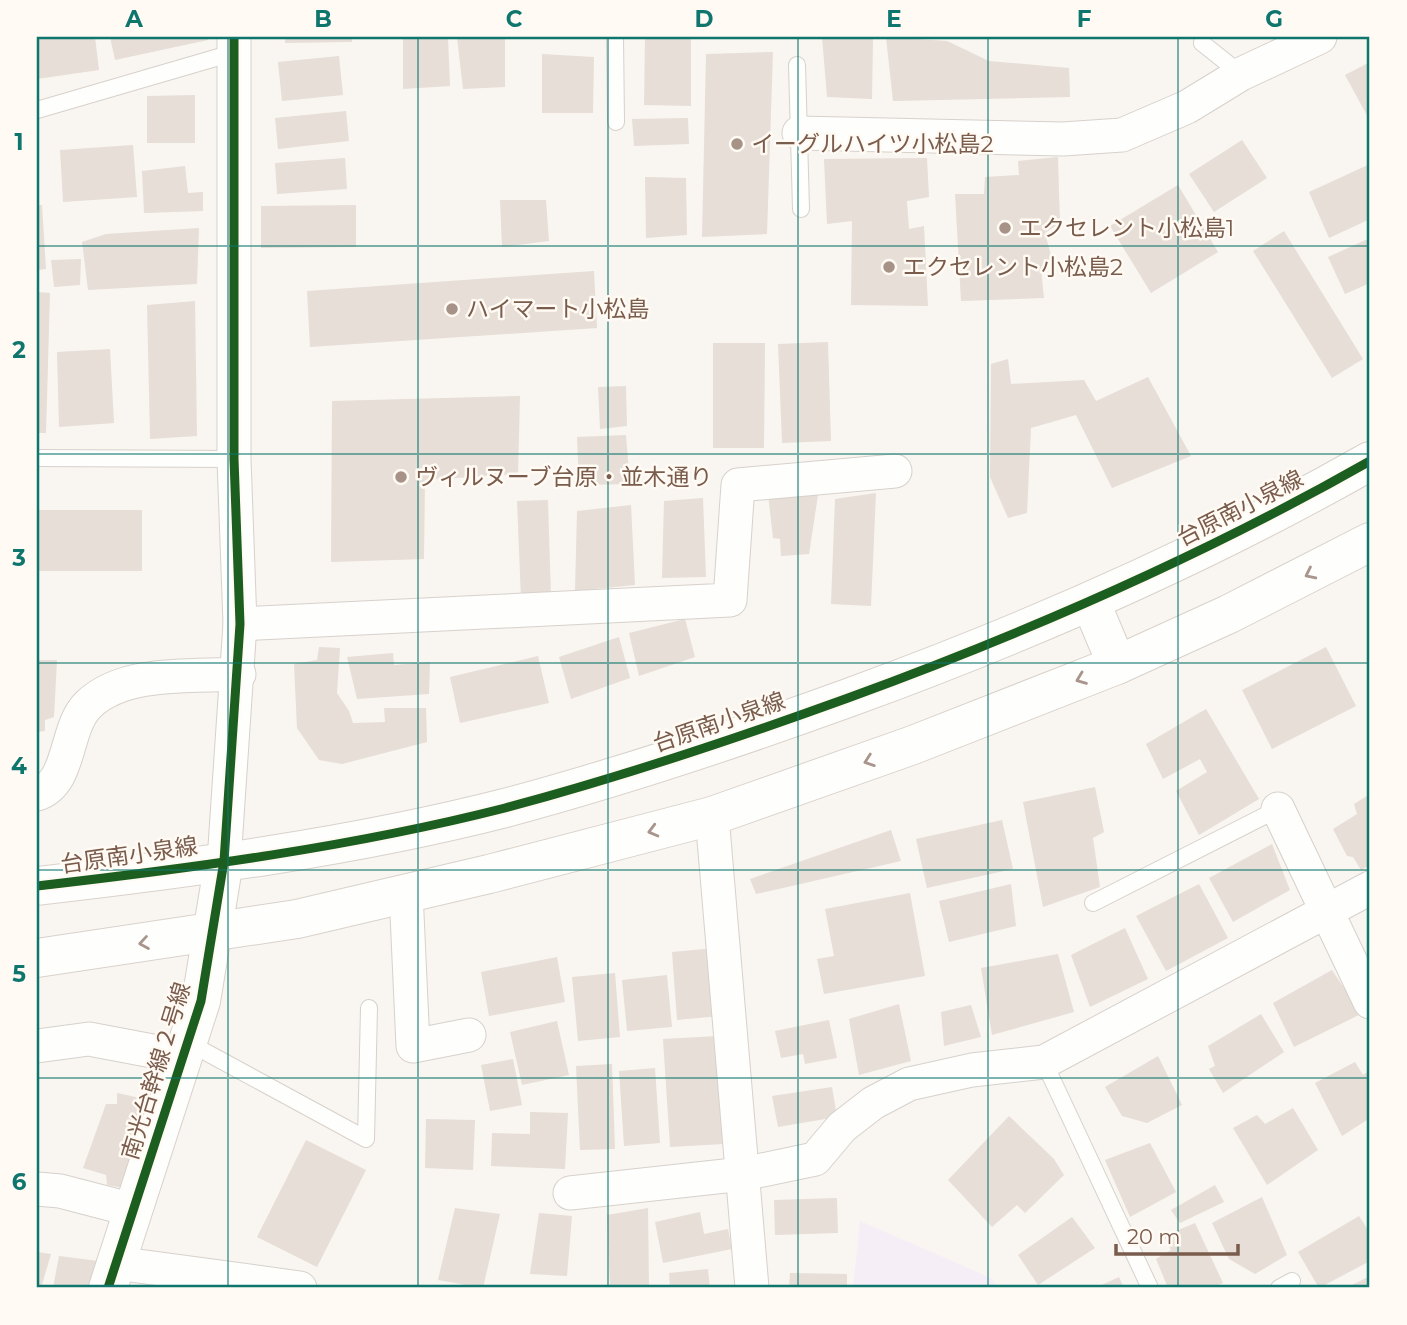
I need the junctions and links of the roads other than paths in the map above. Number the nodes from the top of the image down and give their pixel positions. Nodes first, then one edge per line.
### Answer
1 (615, 37) edge
2 (1203, 37) edge
3 (1320, 37) edge
4 (235, 44) edge
5 (797, 65) dead end
6 (1241, 74) junction
7 (37, 110) edge
8 (616, 122) dead end
9 (799, 133) junction
10 (801, 209) dead end
11 (37, 458) edge
12 (234, 458) junction
13 (1370, 461) edge
14 (895, 471) dead end
15 (1370, 542) edge
16 (1091, 603) junction
17 (240, 624) junction
18 (1117, 665) junction
19 (239, 674) junction
20 (37, 794) edge
21 (1278, 809) joint
22 (712, 816) junction
23 (224, 861) junction
24 (37, 886) edge
25 (1370, 888) edge
26 (406, 892) junction
27 (1093, 903) dead end
28 (1328, 911) junction
29 (212, 933) junction
30 (37, 958) edge
31 (1370, 1002) edge
32 (369, 1008) dead end
33 (469, 1035) dead end
34 (37, 1046) edge
35 (187, 1050) junction
36 (1044, 1062) junction
37 (743, 1174) junction
38 (37, 1189) edge
39 (570, 1193) dead end
40 (133, 1210) junction
41 (112, 1276) edge
42 (299, 1288) edge
43 (752, 1288) edge
44 (1150, 1288) edge

1 - 8 lane
2 - 6 lane
3 - 6 street
4 - 7 lane
4 - 12 street
5 - 9 lane
6 - 9 street
9 - 10 lane
11 - 12 lane
12 - 17 street
13 - 16 street, 台原南小泉線
14 - 17 street
15 -> 18 street
16 - 18 street
16 - 23 street, 台原南小泉線
17 - 19 street
18 -> 22 street
19 - 20 street
19 - 23 street
21 - 27 lane
21 - 28 street
22 -> 26 street
22 - 37 street
23 - 24 street, 台原南小泉線
23 - 29 street, 南光台幹線２号線
25 - 28 street
26 - 29 street
26 - 33 street
28 - 31 street
28 - 36 street
29 -> 30 street
29 - 35 street, 南光台幹線２号線
32 - 35 lane
34 - 35 street
35 - 40 street, 南光台幹線２号線
36 - 37 street
36 - 44 lane
37 - 39 street
37 - 43 street
38 - 40 street
40 - 41 street, 南光台幹線２号線
41 - 42 street

